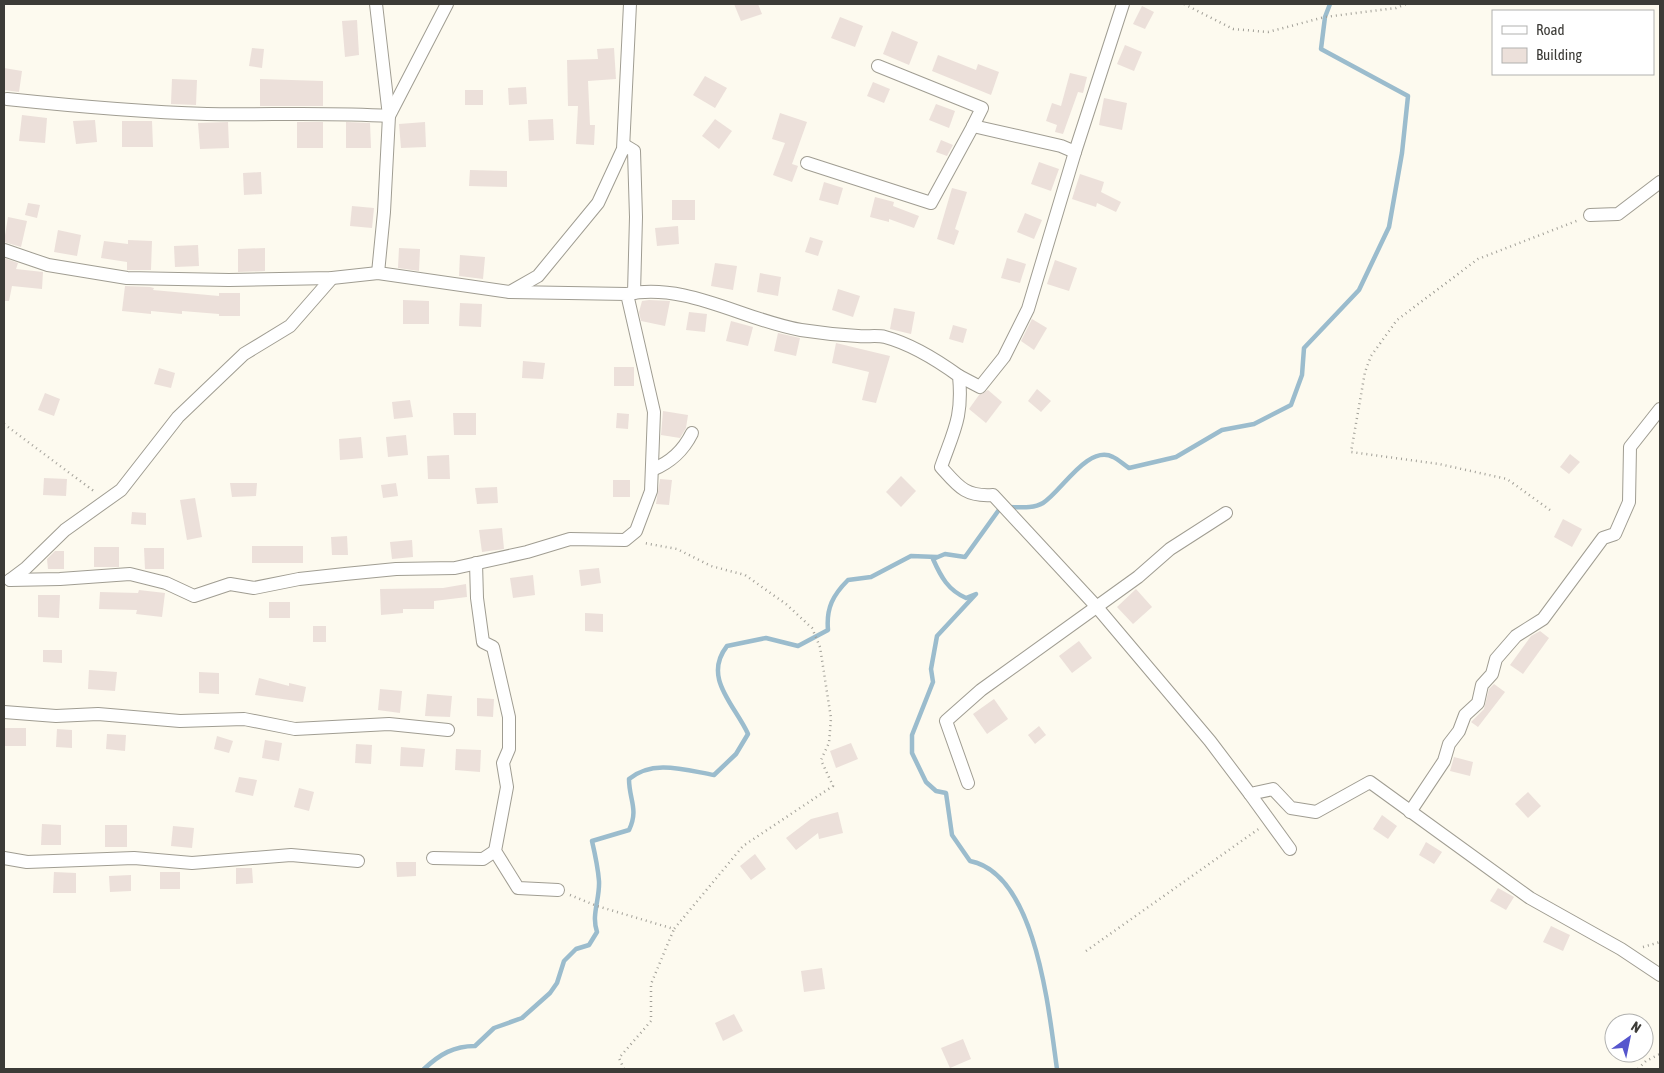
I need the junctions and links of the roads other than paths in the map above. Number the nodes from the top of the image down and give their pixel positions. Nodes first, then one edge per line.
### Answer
1 (376, 4) edge
2 (447, 4) edge
3 (630, 4) edge
4 (1123, 4) edge
5 (878, 66) dead end
6 (7, 99) dead end
7 (389, 116) junction
8 (973, 126) junction
9 (624, 144) junction
10 (1075, 152) junction
11 (807, 163) dead end
12 (1660, 182) edge
13 (1590, 215) road end
14 (4, 250) edge
15 (378, 273) junction
16 (332, 278) junction
17 (510, 292) junction
18 (630, 293) junction
19 (959, 376) junction
20 (1660, 409) edge
21 (692, 432) dead end
22 (652, 470) junction
23 (1226, 513) dead end
24 (476, 563) junction
25 (7, 582) edge
26 (1096, 606) junction
27 (4, 712) edge
28 (448, 730) dead end
29 (968, 783) dead end
30 (1250, 794) junction
31 (1410, 812) junction
32 (1290, 849) dead end
33 (495, 851) junction
34 (4, 858) edge
35 (433, 858) dead end
36 (358, 861) dead end
37 (558, 890) road end
38 (1660, 975) edge

1 - 7 street
2 - 7 street
3 - 9 street
4 - 10 street
5 - 8 street
6 - 7 street
7 - 15 street
8 - 10 street
8 - 11 street
9 - 17 street
9 - 18 street
10 - 19 street
12 - 13 street
14 - 16 street
15 - 16 street
15 - 17 street
16 - 25 street
17 - 18 street
18 - 19 street
18 - 22 street
19 - 26 street
20 - 31 street
21 - 22 street
22 - 24 street
23 - 26 street
24 - 25 street
24 - 33 street
26 - 29 street
26 - 30 street
27 - 28 street
30 - 31 street
30 - 32 street
31 - 38 street
33 - 35 street
33 - 37 street
34 - 36 street

